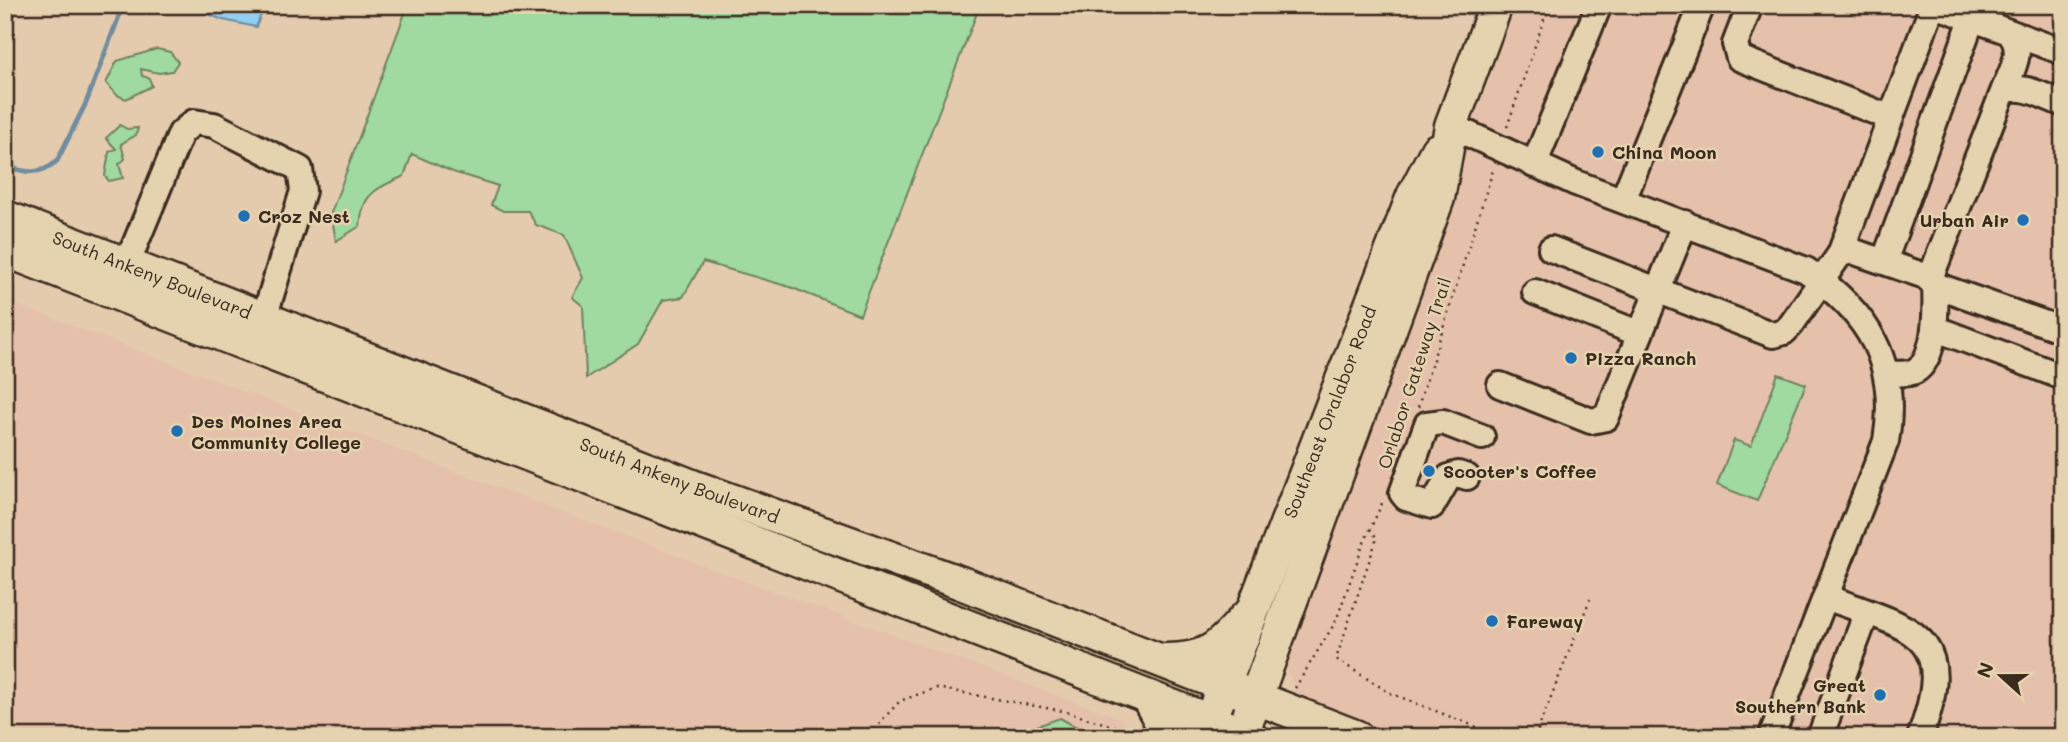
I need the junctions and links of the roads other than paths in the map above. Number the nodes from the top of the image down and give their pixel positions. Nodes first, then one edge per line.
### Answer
1 (1496, 5) edge
2 (1599, 5) edge
3 (1702, 5) edge
4 (1750, 5) edge
5 (1934, 5) edge
6 (1972, 19) junction
7 (2009, 32) junction
8 (2063, 52) edge
9 (2003, 92) junction
10 (2063, 104) edge
11 (1891, 118) junction
12 (1451, 126) junction
13 (1534, 165) junction
14 (1623, 200) junction
15 (5, 217) edge
16 (1685, 223) junction
17 (1551, 249) dead end
18 (5, 250) edge
19 (1840, 254) junction
20 (1884, 262) junction
21 (127, 264) junction
22 (1822, 281) junction
23 (1932, 282) junction
24 (1658, 290) junction
25 (1535, 292) dead end
26 (264, 318) junction
27 (1934, 328) junction
28 (2063, 330) edge
29 (1640, 334) junction
30 (322, 341) junction
31 (310, 369) junction
32 (1887, 374) junction
33 (2063, 377) edge
34 (1500, 385) dead end
35 (1482, 437) dead end
36 (1467, 477) dead end
37 (1826, 597) junction
38 (1255, 606) junction
39 (1867, 612) junction
40 (1161, 660) junction
41 (1148, 698) junction
42 (1213, 712) edge
43 (1254, 721) edge
44 (1169, 737) edge
45 (1357, 737) edge
46 (1771, 737) edge
47 (1819, 737) edge
48 (1920, 737) edge

1 - 12 main road, Southeast Oralabor Road
2 - 13 lane
3 - 14 lane
4 - 11 lane
5 - 6 lane
5 - 11 lane
6 - 7 lane
6 - 20 lane
7 - 8 lane
7 - 9 lane
9 - 10 lane
9 - 23 lane
11 - 19 lane
12 - 13 lane
12 - 38 main road, Southeast Oralabor Road
12 - 43 main road, Southeast Oralabor Road
13 - 14 lane
14 - 16 lane
15 - 21 main road, South Ankeny Boulevard
16 - 22 lane
16 - 24 lane
17 - 24 lane
18 - 31 main road, South Ankeny Boulevard
19 - 20 lane
19 - 22 lane
20 - 23 lane
21 - 26 main road, South Ankeny Boulevard
21 - 26 lane
22 - 24 lane
22 - 32 lane
23 - 27 lane
23 - 28 lane
24 - 29 lane
25 - 29 lane
26 - 30 main road, South Ankeny Boulevard
27 - 32 lane
27 - 33 lane
29 - 34 lane
30 - 31 main road
30 - 40 main road, South Ankeny Boulevard
31 - 41 main road, South Ankeny Boulevard
32 - 37 lane
35 - 36 lane
37 - 39 lane
37 - 46 lane
38 - 40 main road
38 - 42 main road, Southeast Oralabor Road
39 - 47 lane
39 - 48 lane
40 - 42 main road, South Ankeny Boulevard
41 - 42 main road, South Ankeny Boulevard
41 - 44 main road
42 - 43 main road, South Ankeny Boulevard
43 - 45 main road, South Ankeny Boulevard

